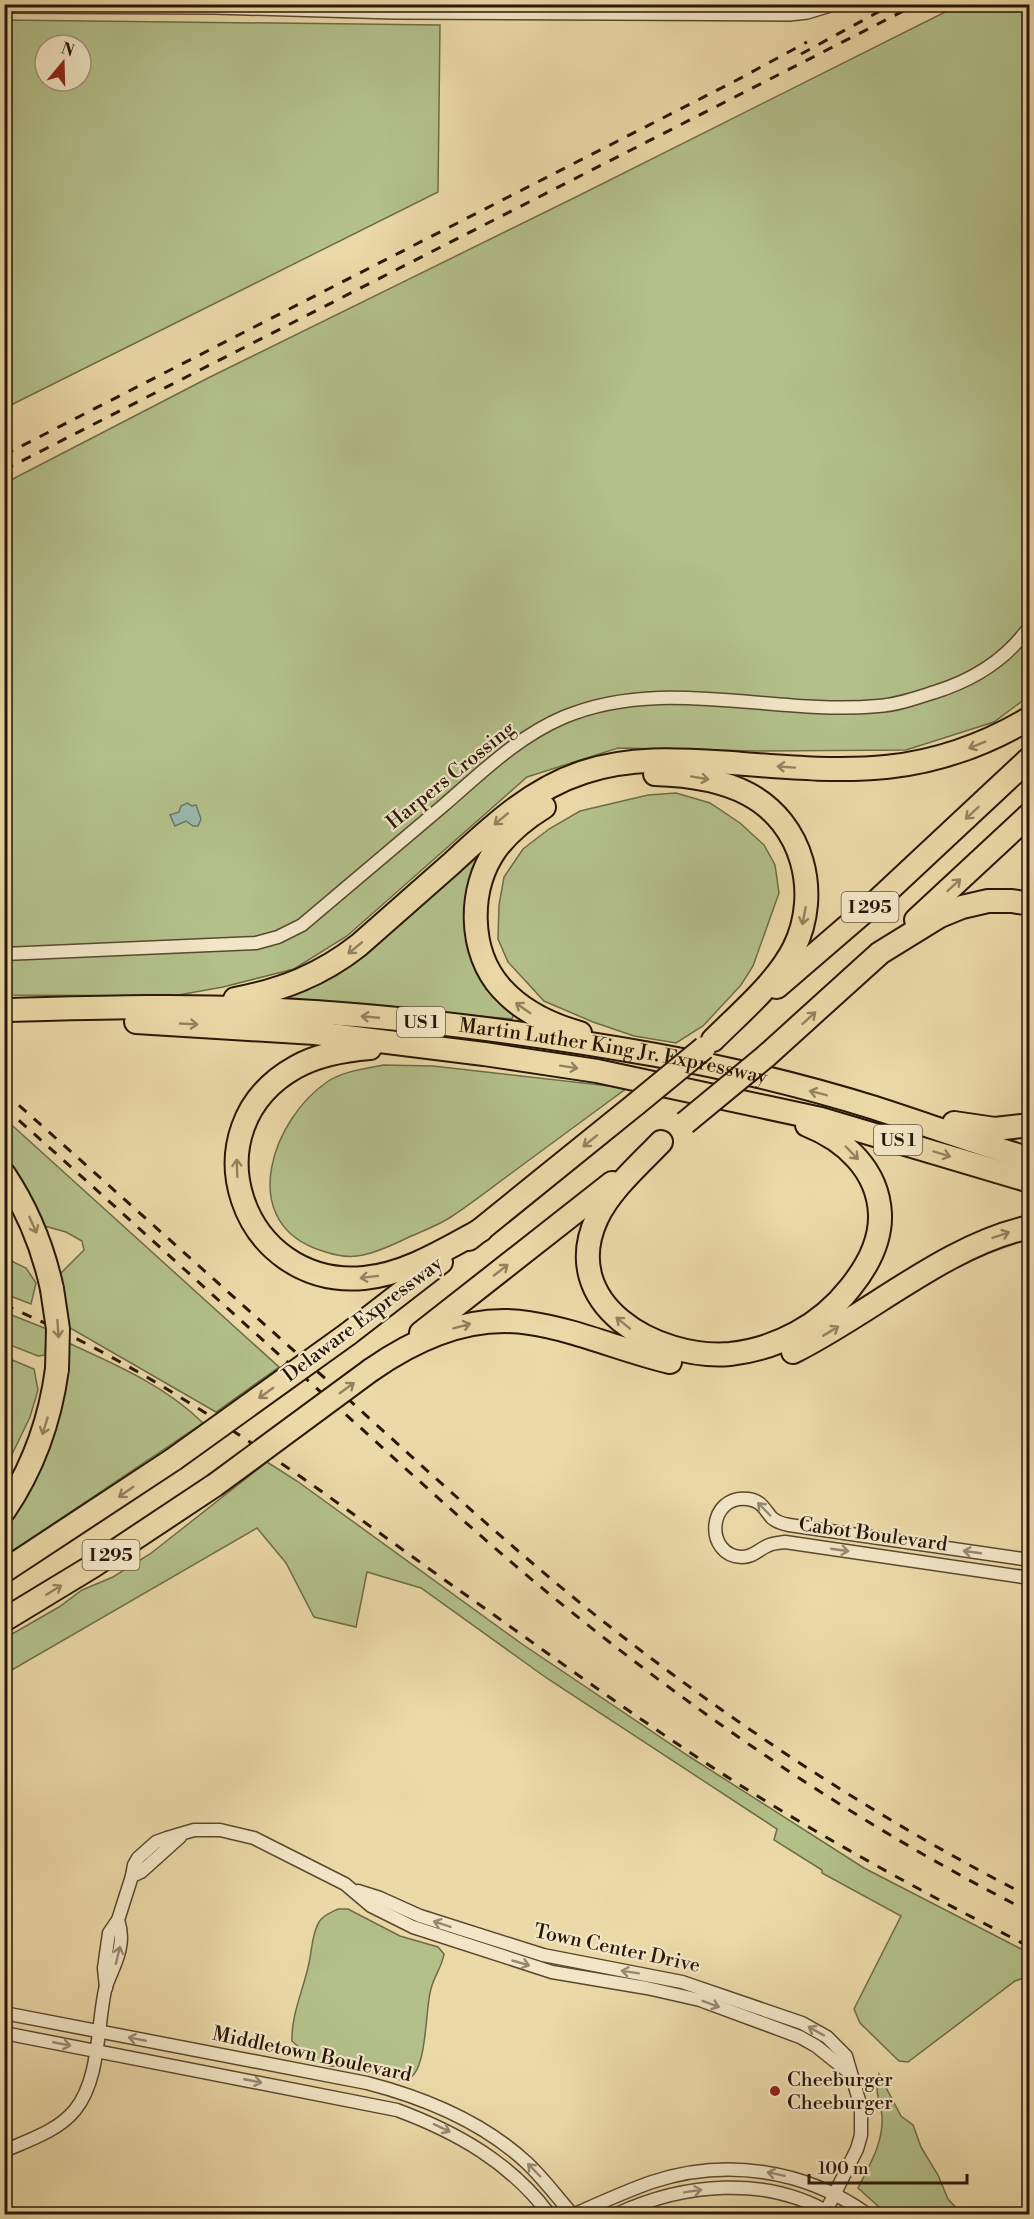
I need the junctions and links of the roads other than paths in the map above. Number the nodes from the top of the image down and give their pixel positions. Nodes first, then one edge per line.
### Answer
1 (830, 4) edge
2 (4, 5) edge
3 (1029, 626) edge
4 (1029, 718) edge
5 (1029, 758) edge
6 (1029, 814) edge
7 (1029, 904) edge
8 (880, 953) junction
9 (4, 954) edge
10 (184, 1007) junction
11 (4, 1010) edge
12 (4, 1024) edge
13 (709, 1044) junction
14 (428, 1046) junction
15 (657, 1055) junction
16 (764, 1107) junction
17 (875, 1108) junction
18 (1029, 1125) edge
19 (662, 1142) junction
20 (1029, 1159) edge
21 (4, 1174) edge
22 (1029, 1181) edge
23 (1029, 1227) edge
24 (481, 1230) junction
25 (380, 1364) junction
26 (4, 1511) edge
27 (1029, 1560) edge
28 (4, 1571) edge
29 (1029, 1578) edge
30 (4, 1620) edge
31 (4, 2013) edge
32 (98, 2032) junction
33 (4, 2033) edge
34 (95, 2051) junction
35 (4, 2151) edge
36 (835, 2194) junction
37 (829, 2213) edge
38 (549, 2214) edge
39 (574, 2214) edge
40 (617, 2214) edge
41 (867, 2214) edge

1 - 2 street
3 - 9 street, Harpers Crossing
4 -> 10 highway
5 -> 13 highway, I 295
8 -> 6 highway, I 295
7 - 8 highway
19 -> 8 highway, I 295, bridge
10 - 11 highway, Martin Luther King Jr. Expressway / US 1
15 -> 10 highway, Martin Luther King Jr. Expressway / US 1
12 -> 14 highway, Martin Luther King Jr. Expressway / US 1
15 -> 13 highway
13 -> 24 highway, Delaware Expressway / I 295, bridge
14 -> 16 highway, Martin Luther King Jr. Expressway / US 1
24 -> 14 highway
17 -> 15 highway, Martin Luther King Jr. Expressway / US 1
16 -> 19 highway
16 -> 22 highway, Martin Luther King Jr. Expressway / US 1
17 - 18 highway
17 - 20 highway, Martin Luther King Jr. Expressway / US 1
25 -> 19 highway, I 295
21 -> 26 highway, bridge
25 -> 23 highway
24 -> 28 highway, Delaware Expressway / I 295, bridge
30 -> 25 highway, I 295, bridge
27 -> 29 street, Cabot Boulevard
31 - 32 street, Middletown Boulevard
32 - 34 street, Town Center Drive
32 - 36 street, Town Center Drive
39 -> 32 street, Middletown Boulevard
33 -> 34 street, Middletown Boulevard
34 - 35 street, Town Center Drive
34 -> 38 street, Middletown Boulevard
36 - 37 street, Town Center Drive
36 -> 39 street
36 - 41 street
40 -> 37 street

